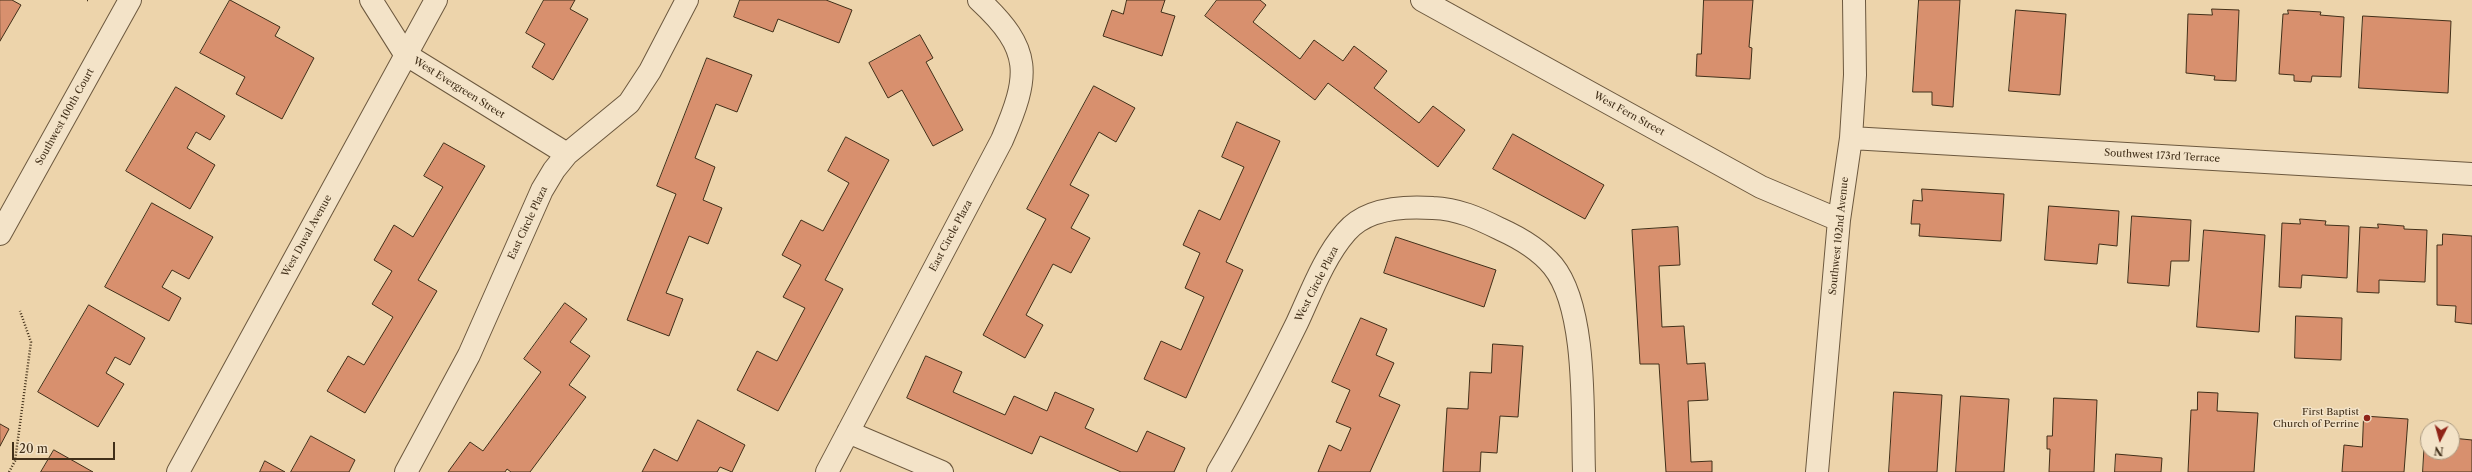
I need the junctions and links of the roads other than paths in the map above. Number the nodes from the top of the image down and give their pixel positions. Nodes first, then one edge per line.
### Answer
1 (130, 0) edge
2 (371, 0) edge
3 (436, 0) edge
4 (687, 0) edge
5 (979, 0) edge
6 (1422, 0) edge
7 (1854, 0) edge
8 (405, 54) junction
9 (1851, 138) junction
10 (567, 154) junction
11 (2472, 174) edge
12 (1839, 220) junction
13 (0, 234) edge
14 (848, 432) junction
15 (178, 472) edge
16 (406, 472) edge
17 (827, 472) edge
18 (942, 472) edge
19 (1218, 472) edge
20 (1584, 472) edge
21 (1817, 472) edge

1 - 13 street, Southwest 100th Court
2 - 8 street, West Evergreen Street
3 - 8 street, West Duval Avenue
4 - 10 street, East Circle Plaza
5 - 14 street, East Circle Plaza
6 - 12 street, West Fern Street
7 - 9 street, Southwest 102nd Avenue
8 - 10 street, West Evergreen Street
8 - 15 street, West Duval Avenue
9 - 11 street, Southwest 173rd Terrace
9 - 12 street, Southwest 102nd Avenue
10 - 16 street, East Circle Plaza
12 - 21 street, Southwest 102nd Avenue
14 - 17 street, East Circle Plaza
14 - 18 street
19 - 20 street, West Circle Plaza

